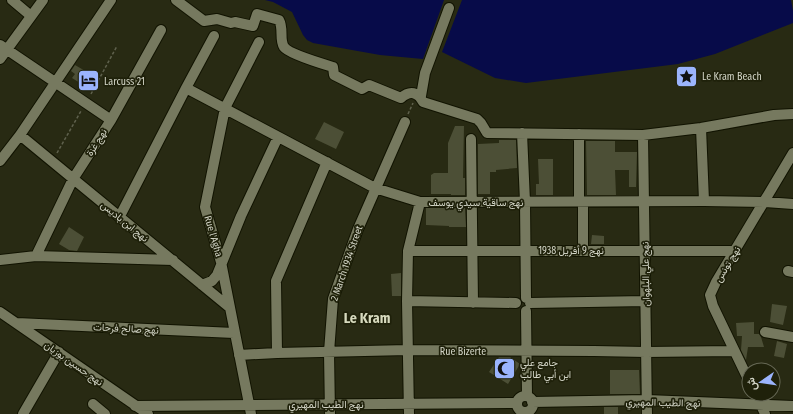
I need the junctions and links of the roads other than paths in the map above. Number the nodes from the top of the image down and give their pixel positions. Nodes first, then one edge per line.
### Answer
1 (12, 0) edge
2 (43, 0) edge
3 (111, 0) edge
4 (176, 0) edge
5 (449, 8) dead end
6 (31, 16) junction
7 (161, 30) dead end
8 (214, 36) dead end
9 (259, 42) dead end
10 (4, 47) edge
11 (0, 59) edge
12 (55, 83) junction
13 (186, 88) junction
14 (419, 95) junction
15 (225, 108) junction
16 (793, 114) edge
17 (111, 120) junction
18 (405, 122) road end
19 (701, 128) junction
20 (522, 133) junction
21 (579, 134) junction
22 (20, 135) junction
23 (643, 135) junction
24 (278, 137) junction
25 (471, 139) dead end
26 (793, 153) edge
27 (0, 161) edge
28 (327, 162) junction
29 (73, 179) junction
30 (375, 188) junction
31 (581, 201) junction
32 (645, 201) junction
33 (704, 201) junction
34 (420, 202) junction
35 (472, 202) junction
36 (525, 202) junction
37 (765, 202) junction
38 (793, 204) edge
39 (120, 216) junction
40 (473, 250) junction
41 (526, 250) junction
42 (583, 250) junction
43 (645, 250) junction
44 (408, 251) junction
45 (735, 251) junction
46 (36, 256) junction
47 (0, 260) edge
48 (173, 260) junction
49 (221, 262) junction
50 (202, 285) junction
51 (407, 301) junction
52 (646, 301) junction
53 (473, 303) junction
54 (528, 304) junction
55 (229, 307) junction
56 (1, 316) edge
57 (17, 323) junction
58 (765, 332) dead end
59 (234, 333) junction
60 (793, 337) edge
61 (408, 350) junction
62 (526, 351) junction
63 (734, 351) junction
64 (59, 352) junction
65 (329, 352) junction
66 (646, 352) junction
67 (277, 353) junction
68 (239, 355) junction
69 (741, 365) edge
70 (647, 400) junction
71 (330, 403) junction
72 (93, 404) dead end
73 (761, 404) junction
74 (135, 406) junction
75 (528, 406) edge
76 (793, 406) edge
77 (250, 409) edge
78 (409, 409) edge
79 (23, 414) edge
80 (105, 414) edge
81 (148, 414) edge
82 (330, 414) edge
83 (647, 414) edge
84 (765, 414) edge

1 - 6 street
2 - 6 street
3 - 12 street
4 - 14 street
5 - 14 street
6 - 10 street
7 - 17 street, نهج غزة
8 - 13 street
9 - 15 street, Rue l'Agha
10 - 11 street
10 - 12 street
12 - 17 street
12 - 22 street
13 - 15 street, نهج ساقية سيدي يوسف
13 - 39 street
14 - 20 street
15 - 24 street, نهج ساقية سيدي يوسف
15 - 49 street, Rue l'Agha
16 - 19 street
17 - 29 street, نهج غزة
18 - 30 street, 2 March 1934 Street
19 - 23 street
19 - 33 street
20 - 21 street
20 - 36 street
21 - 23 street
21 - 31 street
22 - 27 street
22 - 29 street, نهج ابن باديس
23 - 32 street, نهج علي البلهوان
24 - 28 street, نهج ساقية سيدي يوسف
24 - 49 street
25 - 35 street
26 - 37 street, نهج تونس
28 - 30 street, نهج ساقية سيدي يوسف
28 - 67 street
29 - 39 street, نهج ابن باديس
29 - 46 street, نهج غزة
30 - 34 street, نهج ساقية سيدي يوسف
30 - 65 street, 2 March 1934 Street
31 - 32 street, نهج ساقية سيدي يوسف
31 - 36 street, نهج ساقية سيدي يوسف
31 - 42 street
32 - 33 street, نهج ساقية سيدي يوسف
32 - 43 street, نهج علي البلهوان
33 - 37 street, نهج ساقية سيدي يوسف
34 - 35 street, نهج ساقية سيدي يوسف
34 - 44 street
35 - 36 street, نهج ساقية سيدي يوسف
35 - 40 street
36 - 41 street
37 - 38 street, نهج ساقية سيدي يوسف
37 - 45 street, نهج تونس
39 - 48 street, نهج ابن باديس
40 - 41 street, نهج 9 أفريل 1938
40 - 44 street, نهج 9 أفريل 1938
40 - 53 street
41 - 42 street, نهج 9 أفريل 1938
41 - 54 street
42 - 43 street, نهج 9 أفريل 1938
43 - 45 street, نهج 9 أفريل 1938
43 - 52 street, نهج علي البلهوان
44 - 51 street
45 - 63 street, نهج تونس
46 - 47 street
46 - 48 street
48 - 50 street, نهج ابن باديس
49 - 50 street
49 - 55 street, Rue l'Agha
50 - 55 street, نهج ابن باديس
51 - 53 street
51 - 61 street
52 - 54 street
52 - 66 street, نهج علي البلهوان
53 - 54 street
54 - 62 street
55 - 59 street, Rue l'Agha
56 - 57 street, نهج حسين بوزيان
57 - 59 street, نهج صالح فرحات
57 - 64 street, نهج حسين بوزيان
58 - 60 street
59 - 68 street, Rue l'Agha
61 - 62 street, Rue Bizerte
61 - 65 street, Rue Bizerte
61 - 78 street
62 - 66 street, Rue Bizerte
62 - 75 street
63 - 66 street, Rue Bizerte
63 - 69 street, نهج تونس
64 - 74 street, نهج حسين بوزيان
64 - 79 street
65 - 67 street, Rue Bizerte
65 - 71 street, 2 March 1934 Street
66 - 70 street, نهج علي البلهوان
67 - 68 street, Rue Bizerte
68 - 77 street, Rue l'Agha
70 - 73 street, نهج الطيب المهيري
70 - 75 street, نهج الطيب المهيري
70 - 83 street, نهج علي البلهوان
71 - 77 street, نهج الطيب المهيري
71 - 78 street, نهج الطيب المهيري
71 - 82 street, 2 March 1934 Street
72 - 80 street
73 - 76 street, نهج الطيب المهيري
73 - 84 street
74 - 77 street, نهج الطيب المهيري
74 - 81 street, نهج حسين بوزيان
75 - 78 street, نهج الطيب المهيري

